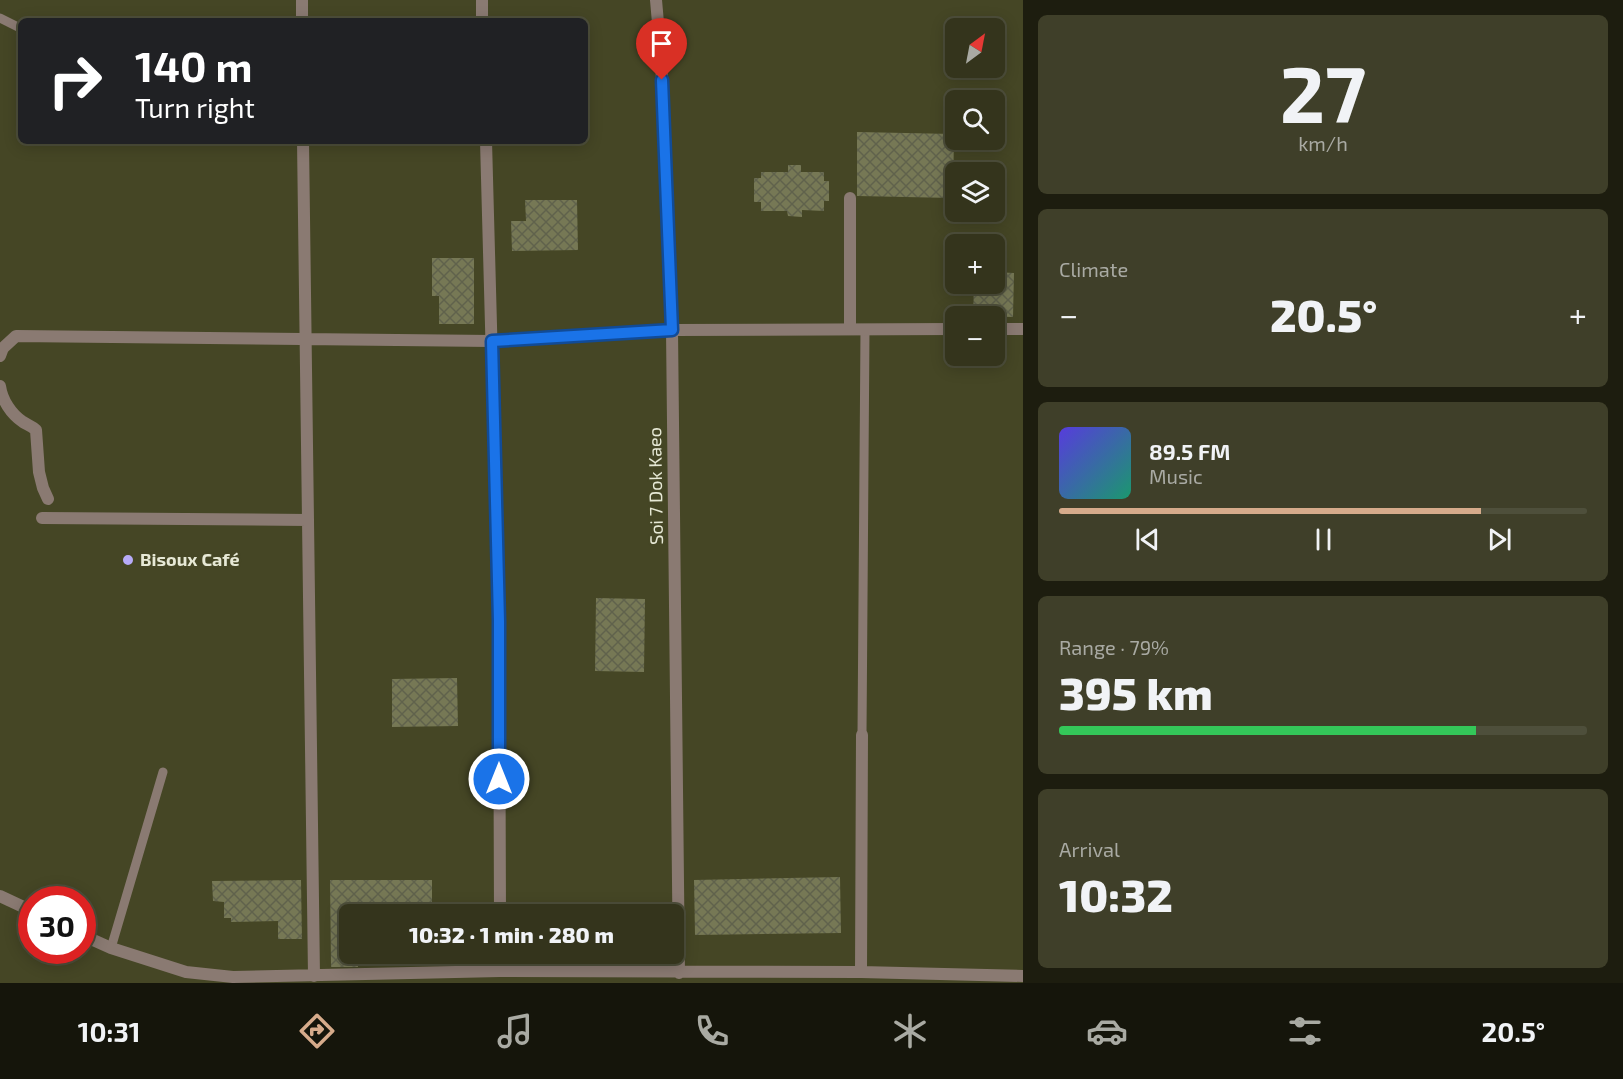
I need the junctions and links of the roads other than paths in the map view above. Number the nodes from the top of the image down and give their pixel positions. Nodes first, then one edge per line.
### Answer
1 (302, 0) edge
2 (482, 0) edge
3 (656, 0) edge
4 (0, 18) edge
5 (302, 18) edge
6 (482, 18) edge
7 (18, 27) edge
8 (303, 144) edge
9 (486, 144) edge
10 (850, 198) dead end
11 (850, 329) junction
12 (866, 329) junction
13 (945, 329) edge
14 (1005, 329) edge
15 (1023, 329) edge
16 (672, 330) junction
17 (306, 338) junction
18 (492, 341) junction
19 (0, 356) edge
20 (0, 386) edge
21 (48, 499) dead end
22 (42, 518) dead end
23 (308, 520) junction
24 (862, 735) joint
25 (163, 772) dead end
26 (0, 896) edge
27 (18, 904) edge
28 (500, 904) edge
29 (96, 941) edge
30 (111, 948) junction
31 (500, 964) edge
32 (500, 971) junction
33 (861, 972) junction
34 (679, 973) junction
35 (314, 976) junction
36 (1023, 976) edge

1 - 5 street
2 - 6 street
3 - 16 street, Soi 7 Dok Kaeo
4 - 7 lane
8 - 17 street
9 - 18 street
10 - 11 street
11 - 12 street
11 - 16 street
12 - 13 street
12 - 24 lane
14 - 15 street
16 - 18 street
16 - 34 street, Soi 7 Dok Kaeo
17 - 18 street
17 - 19 street
17 - 23 street
18 - 28 street
20 - 21 street
22 - 23 street
23 - 35 street
24 - 33 street
25 - 30 lane
26 - 27 street
29 - 30 street
30 - 35 street
31 - 32 street
32 - 34 street
32 - 35 street
33 - 34 street
33 - 36 street

